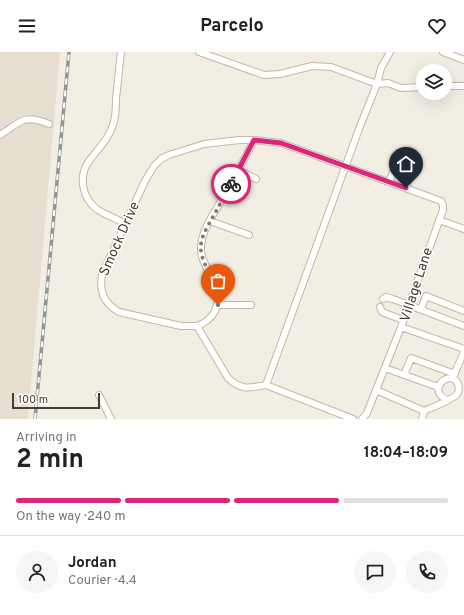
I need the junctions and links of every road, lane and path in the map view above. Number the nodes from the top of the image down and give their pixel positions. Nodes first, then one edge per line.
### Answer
1 (121, 52) edge
2 (199, 52) edge
3 (390, 52) edge
4 (443, 52) edge
5 (459, 55) edge
6 (464, 60) edge
7 (377, 84) junction
8 (452, 86) edge
9 (464, 86) edge
10 (416, 87) edge
11 (49, 124) dead end
12 (0, 135) edge
13 (254, 140) junction
14 (346, 166) junction
15 (239, 170) junction
16 (256, 179) dead end
17 (390, 182) junction
18 (406, 188) junction
19 (444, 205) joint
20 (440, 220) junction
21 (210, 221) junction
22 (126, 224) junction
23 (464, 229) edge
24 (249, 235) dead end
25 (383, 299) dead end
26 (409, 304) junction
27 (218, 305) junction
28 (251, 305) dead end
29 (380, 307) dead end
30 (421, 309) junction
31 (464, 311) edge
32 (403, 320) junction
33 (197, 326) junction
34 (401, 326) junction
35 (464, 326) edge
36 (464, 348) edge
37 (385, 368) junction
38 (404, 375) junction
39 (454, 376) junction
40 (266, 385) junction
41 (438, 387) junction
42 (376, 390) junction
43 (98, 396) dead end
44 (447, 400) junction
45 (424, 411) junction
46 (111, 419) edge
47 (353, 419) edge
48 (362, 419) edge
49 (422, 419) edge

1 - 22 street
2 - 7 street
3 - 7 street
4 - 5 street
5 - 6 street
7 - 10 street
7 - 14 street
8 - 9 street
11 - 12 street
13 - 14 street, Smock Drive
13 - 15 street
13 - 22 street, Smock Drive
14 - 17 street, Smock Drive
14 - 40 street
15 - 16 street
15 - 21 street
17 - 18 street, Smock Drive
17 - 18 street
18 - 19 street, Smock Drive
19 - 20 street, Village Lane
20 - 23 street
20 - 26 street, Village Lane
21 - 24 street
21 - 27 street
22 - 33 street, Smock Drive
25 - 26 street
26 - 30 street
26 - 32 street, Village Lane
27 - 28 street
27 - 33 street
29 - 32 street
30 - 31 street
30 - 35 street
32 - 34 street, Village Lane
33 - 40 street
34 - 36 street, Village Lane
34 - 37 street
36 - 39 street
37 - 38 street
37 - 42 street
38 - 39 street
38 - 41 street
39 - 41 street
39 - 44 street
40 - 47 street
41 - 44 street
42 - 45 street
42 - 48 street
43 - 46 street
44 - 45 street
45 - 49 street

